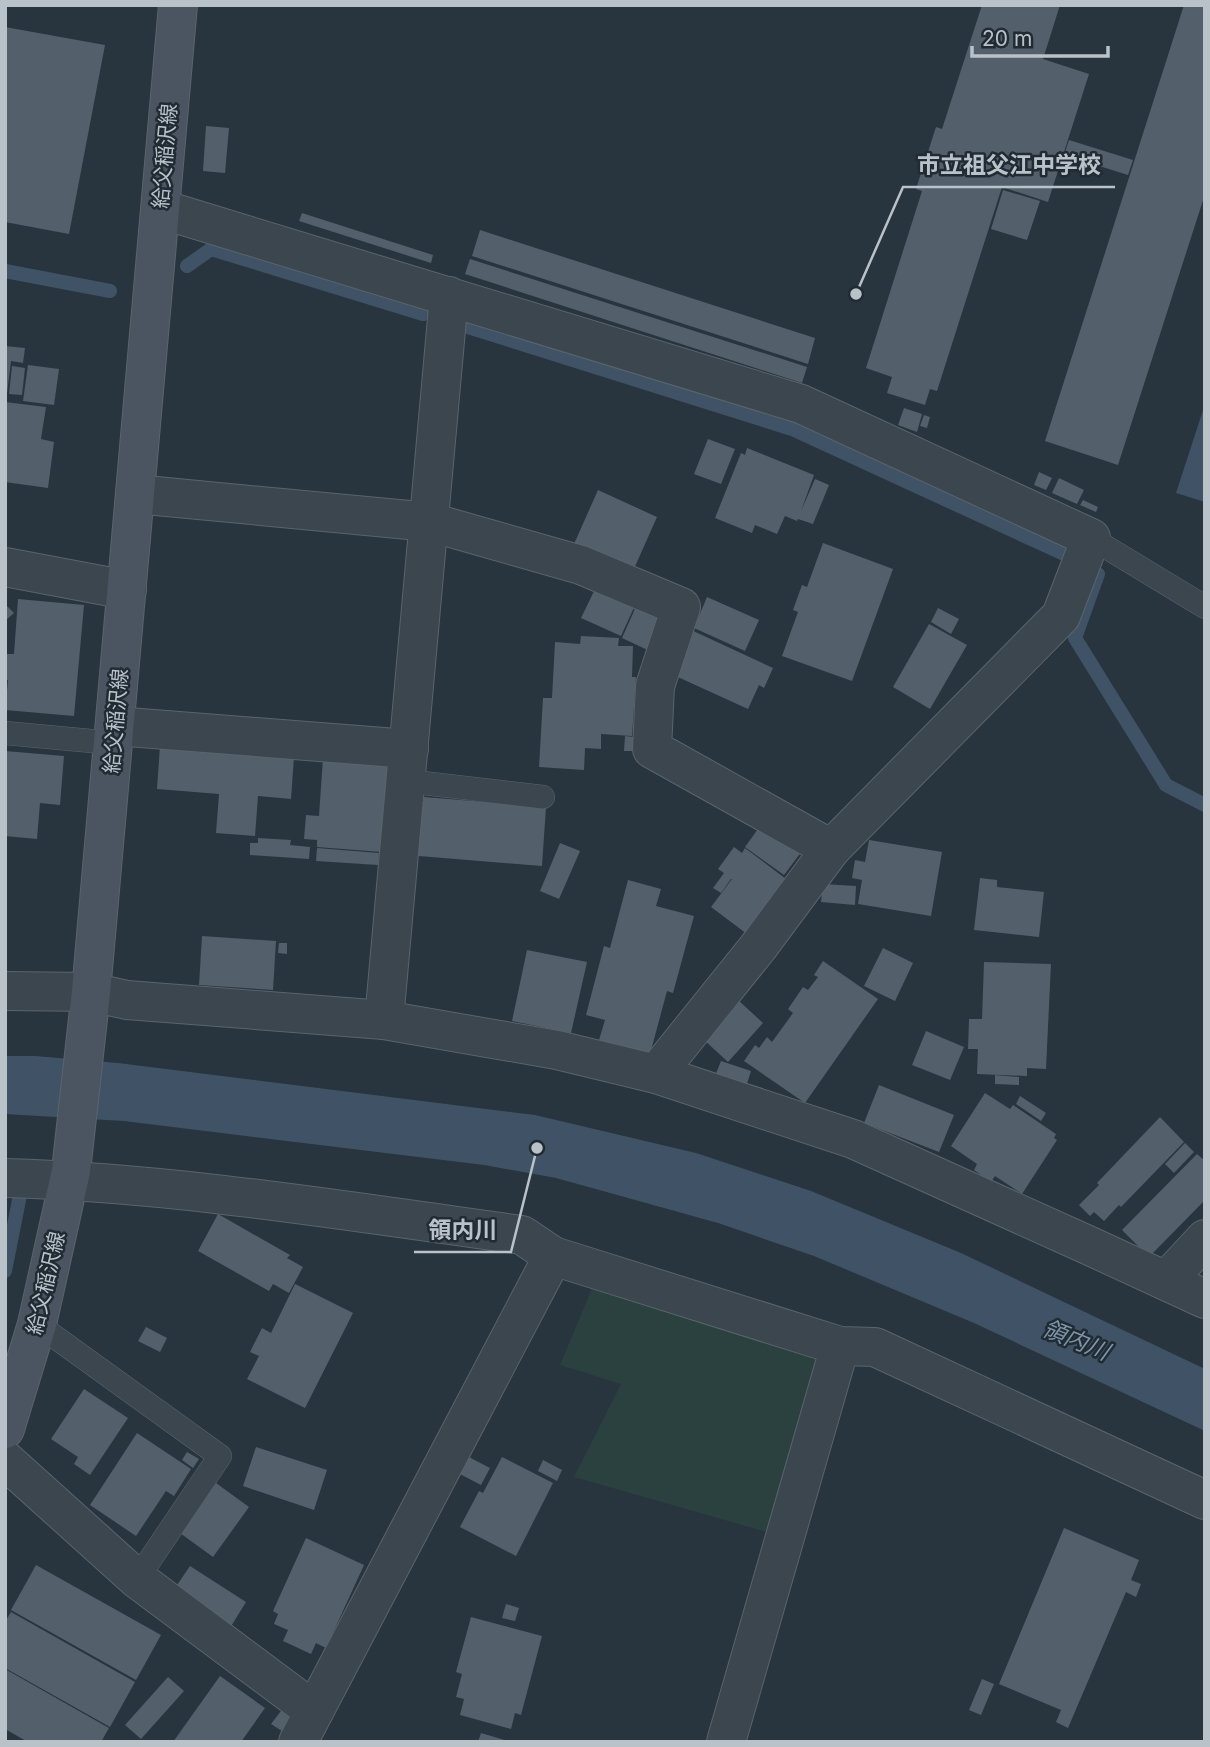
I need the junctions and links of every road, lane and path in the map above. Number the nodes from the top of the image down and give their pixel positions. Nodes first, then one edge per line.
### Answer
1 (178, 5) edge
2 (161, 209) junction
3 (449, 296) junction
4 (135, 494) junction
5 (430, 522) junction
6 (1091, 538) junction
7 (5, 568) edge
8 (127, 590) junction
9 (1205, 607) edge
10 (5, 733) edge
11 (114, 734) junction
12 (408, 765) junction
13 (543, 797) dead end
14 (831, 849) junction
15 (5, 991) edge
16 (90, 1002) junction
17 (384, 1020) junction
18 (656, 1074) junction
19 (71, 1176) junction
20 (5, 1178) edge
21 (1205, 1239) edge
22 (554, 1256) junction
23 (1166, 1281) junction
24 (1205, 1299) edge
25 (37, 1324) junction
26 (840, 1346) junction
27 (5, 1429) edge
28 (5, 1460) edge
29 (1205, 1500) edge
30 (137, 1579) junction
31 (306, 1726) edge
32 (726, 1742) edge

1 - 2 main road, 給父稲沢線
2 - 3 street
2 - 4 main road, 給父稲沢線
3 - 5 street
3 - 6 street
4 - 5 street
4 - 8 main road, 給父稲沢線
5 - 12 street
5 - 14 street
6 - 9 lane
6 - 14 street
7 - 8 street
8 - 11 main road, 給父稲沢線
10 - 11 lane
11 - 12 street
11 - 16 main road, 給父稲沢線
12 - 13 lane
12 - 17 street
14 - 18 street
15 - 16 street
16 - 17 street
16 - 19 main road, 給父稲沢線
17 - 18 street
18 - 23 street
19 - 20 street
19 - 22 street
19 - 25 main road, 給父稲沢線
21 - 23 street
22 - 26 street
22 - 31 street
23 - 24 street
25 - 27 main road, 給父稲沢線
25 - 30 lane
26 - 29 street
26 - 32 street
28 - 30 street
30 - 31 street

